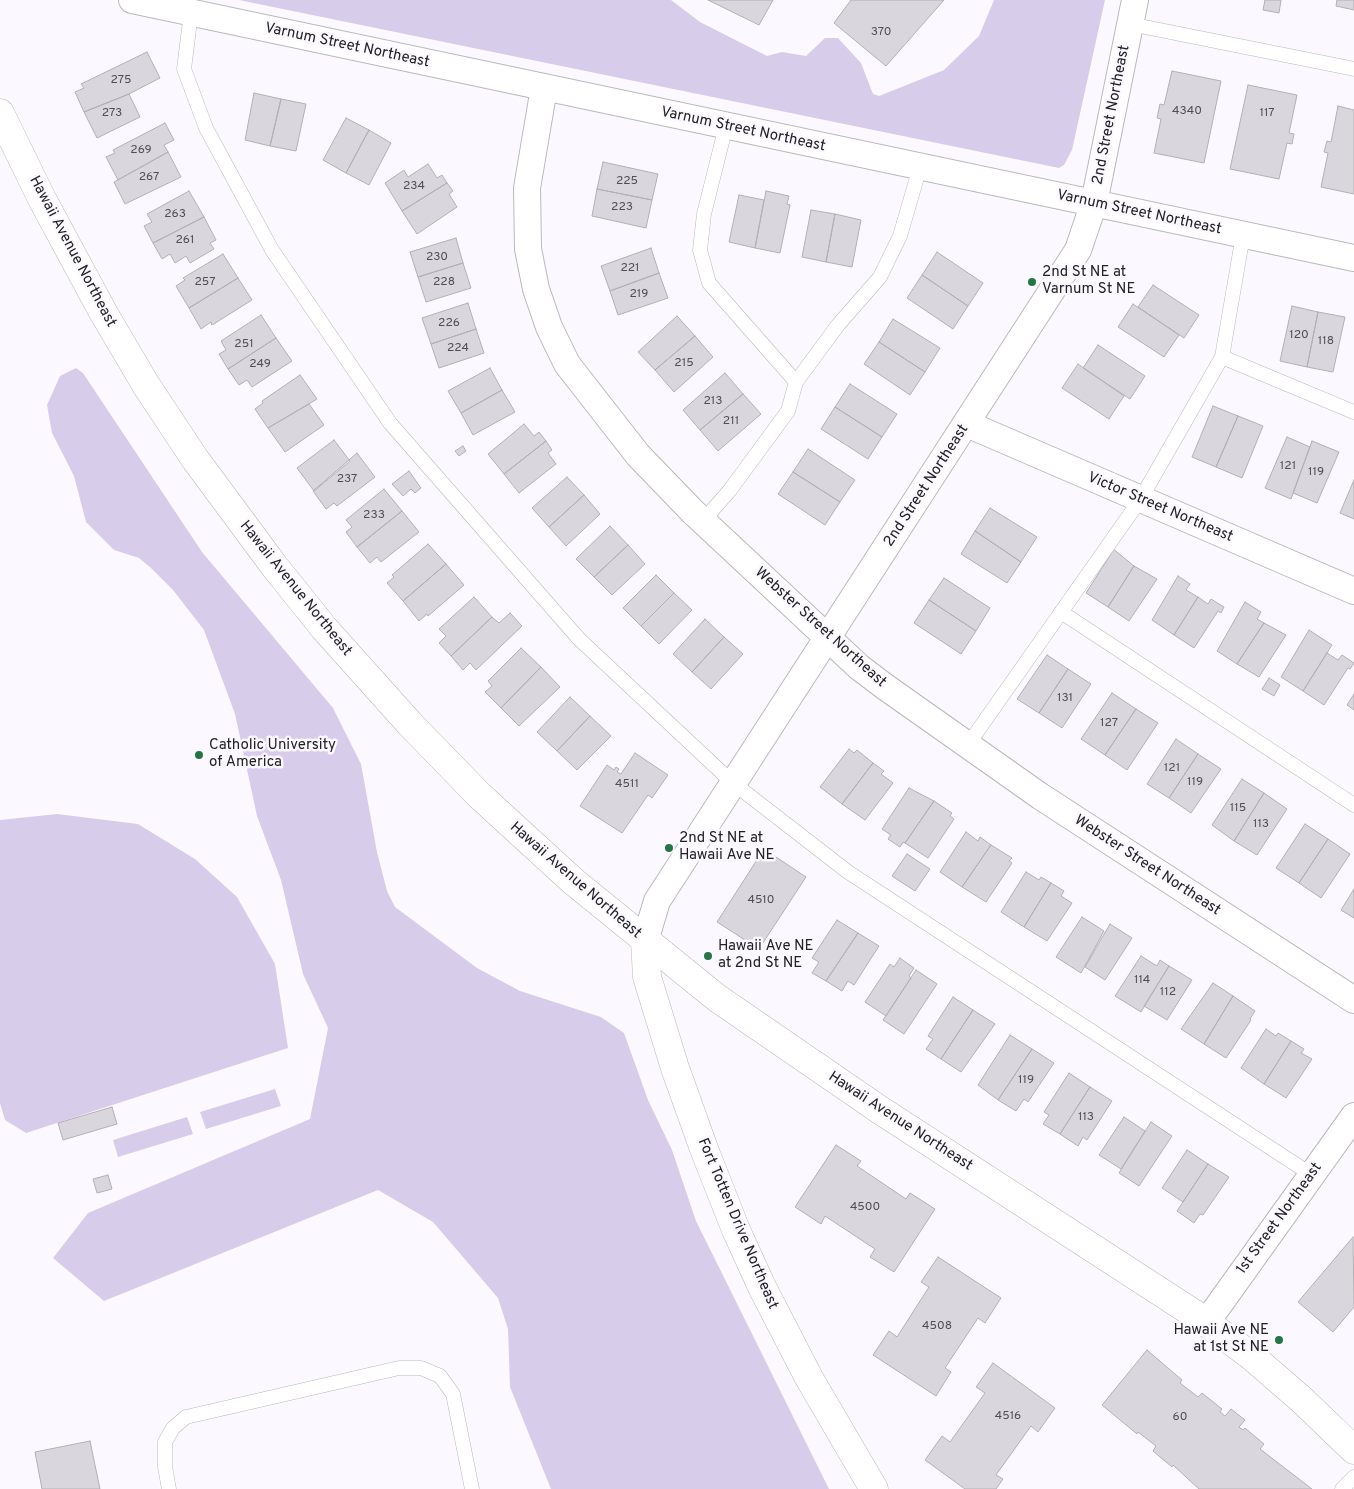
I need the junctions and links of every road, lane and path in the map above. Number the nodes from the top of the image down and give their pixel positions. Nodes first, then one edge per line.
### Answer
1 (132, 0) edge
2 (1132, 12) edge
3 (191, 13) junction
4 (1354, 69) edge
5 (544, 88) junction
6 (0, 113) edge
7 (726, 126) junction
8 (920, 167) junction
9 (1094, 203) junction
10 (1243, 235) junction
11 (1354, 258) edge
12 (1222, 357) junction
13 (796, 382) junction
14 (1354, 412) edge
15 (967, 424) junction
16 (1140, 500) junction
17 (702, 522) junction
18 (1354, 591) edge
19 (1061, 612) junction
20 (828, 638) junction
21 (967, 746) junction
22 (733, 783) junction
23 (1354, 805) edge
24 (645, 941) junction
25 (1354, 1000) edge
26 (1351, 1126) edge
27 (1312, 1175) junction
28 (1206, 1323) junction
29 (1354, 1450) edge
30 (1354, 1477) edge
31 (169, 1489) edge
32 (472, 1489) edge
33 (874, 1489) edge
34 (1342, 1489) edge

1 - 3 street, Varnum Street Northeast
2 - 4 lane
2 - 9 street, 2nd Street Northeast
3 - 5 street, Varnum Street Northeast
3 - 22 lane
5 - 7 street, Varnum Street Northeast
5 - 17 street, Webster Street Northeast
6 - 24 street, Hawaii Avenue Northeast
7 - 8 street, Varnum Street Northeast
7 - 13 lane
8 - 9 street, Varnum Street Northeast
8 - 13 lane
9 - 10 street, Varnum Street Northeast
9 - 15 street, 2nd Street Northeast
10 - 11 street, Varnum Street Northeast
10 - 12 lane
12 - 14 lane
12 - 16 lane
13 - 17 lane
15 - 16 street, Victor Street Northeast
15 - 20 street, 2nd Street Northeast
16 - 18 street, Victor Street Northeast
16 - 19 lane
17 - 20 street, Webster Street Northeast
19 - 21 lane
19 - 23 lane
20 - 21 street, Webster Street Northeast
20 - 22 street, 2nd Street Northeast
21 - 25 street, Webster Street Northeast
22 - 24 street, 2nd Street Northeast
22 - 27 lane
24 - 28 street, Hawaii Avenue Northeast
24 - 33 street, Fort Totten Drive Northeast
26 - 27 street, 1st Street Northeast
27 - 28 street, 1st Street Northeast
28 - 29 street, Hawaii Avenue Northeast
30 - 34 lane
31 - 32 lane

